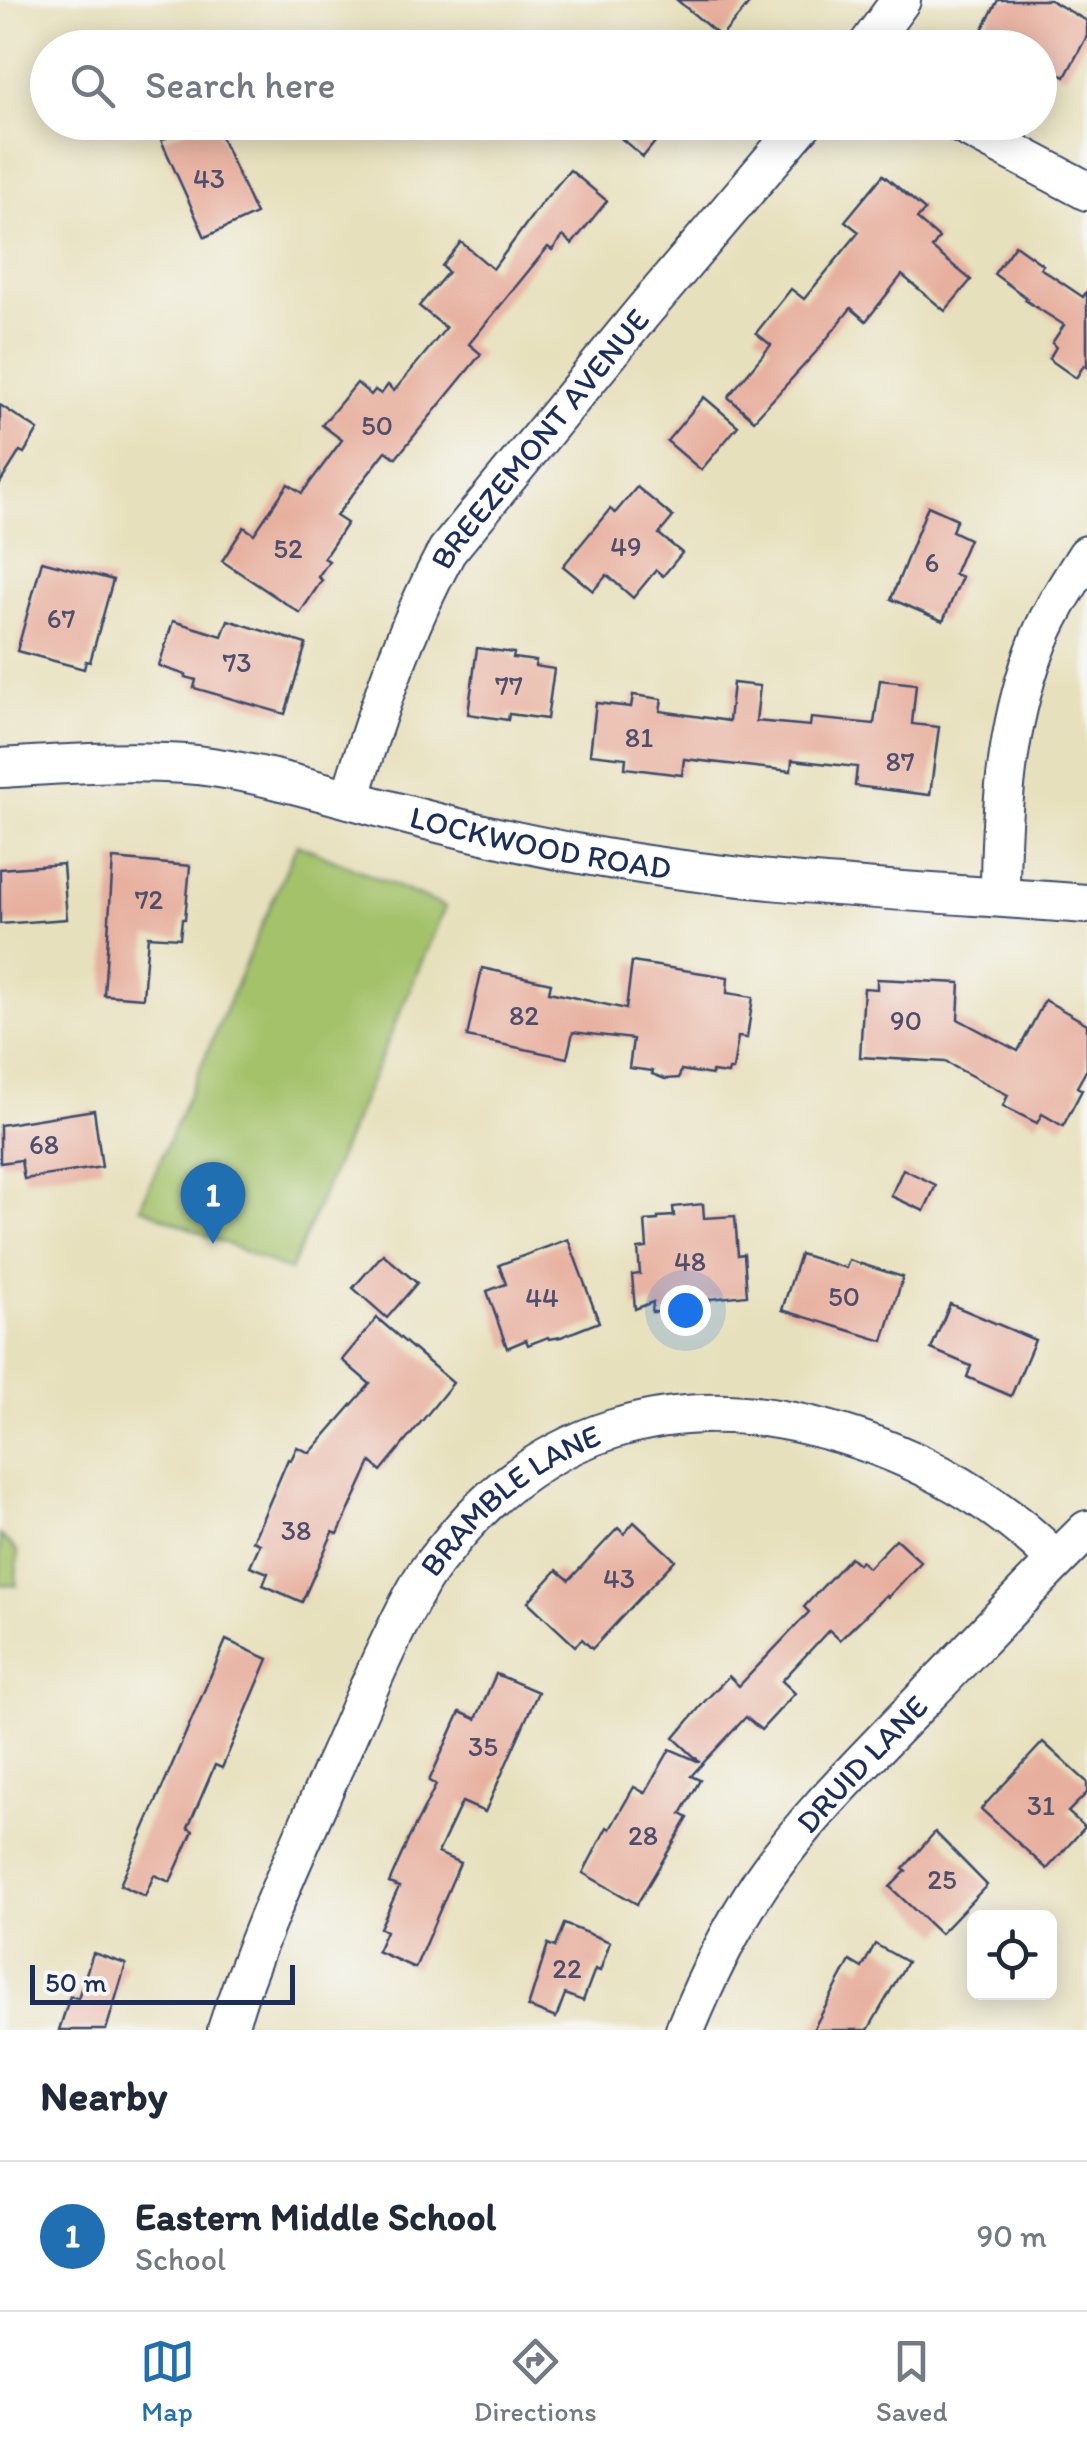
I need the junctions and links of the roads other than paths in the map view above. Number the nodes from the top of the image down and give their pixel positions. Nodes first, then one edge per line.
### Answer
1 (900, 0) edge
2 (879, 30) edge
3 (789, 140) edge
4 (991, 140) edge
5 (1087, 191) edge
6 (1087, 555) edge
7 (0, 768) edge
8 (350, 799) junction
9 (1000, 897) junction
10 (1087, 904) edge
11 (1087, 1530) edge
12 (1056, 1560) junction
13 (226, 2030) edge
14 (686, 2030) edge

1 - 2 street
3 - 8 street, BREEZEMONT AVENUE
4 - 5 street
6 - 9 street
7 - 8 street, LOCKWOOD ROAD
8 - 9 street, LOCKWOOD ROAD
9 - 10 street, LOCKWOOD ROAD
11 - 12 street, DRUID LANE
12 - 13 street, BRAMBLE LANE
12 - 14 street, DRUID LANE

